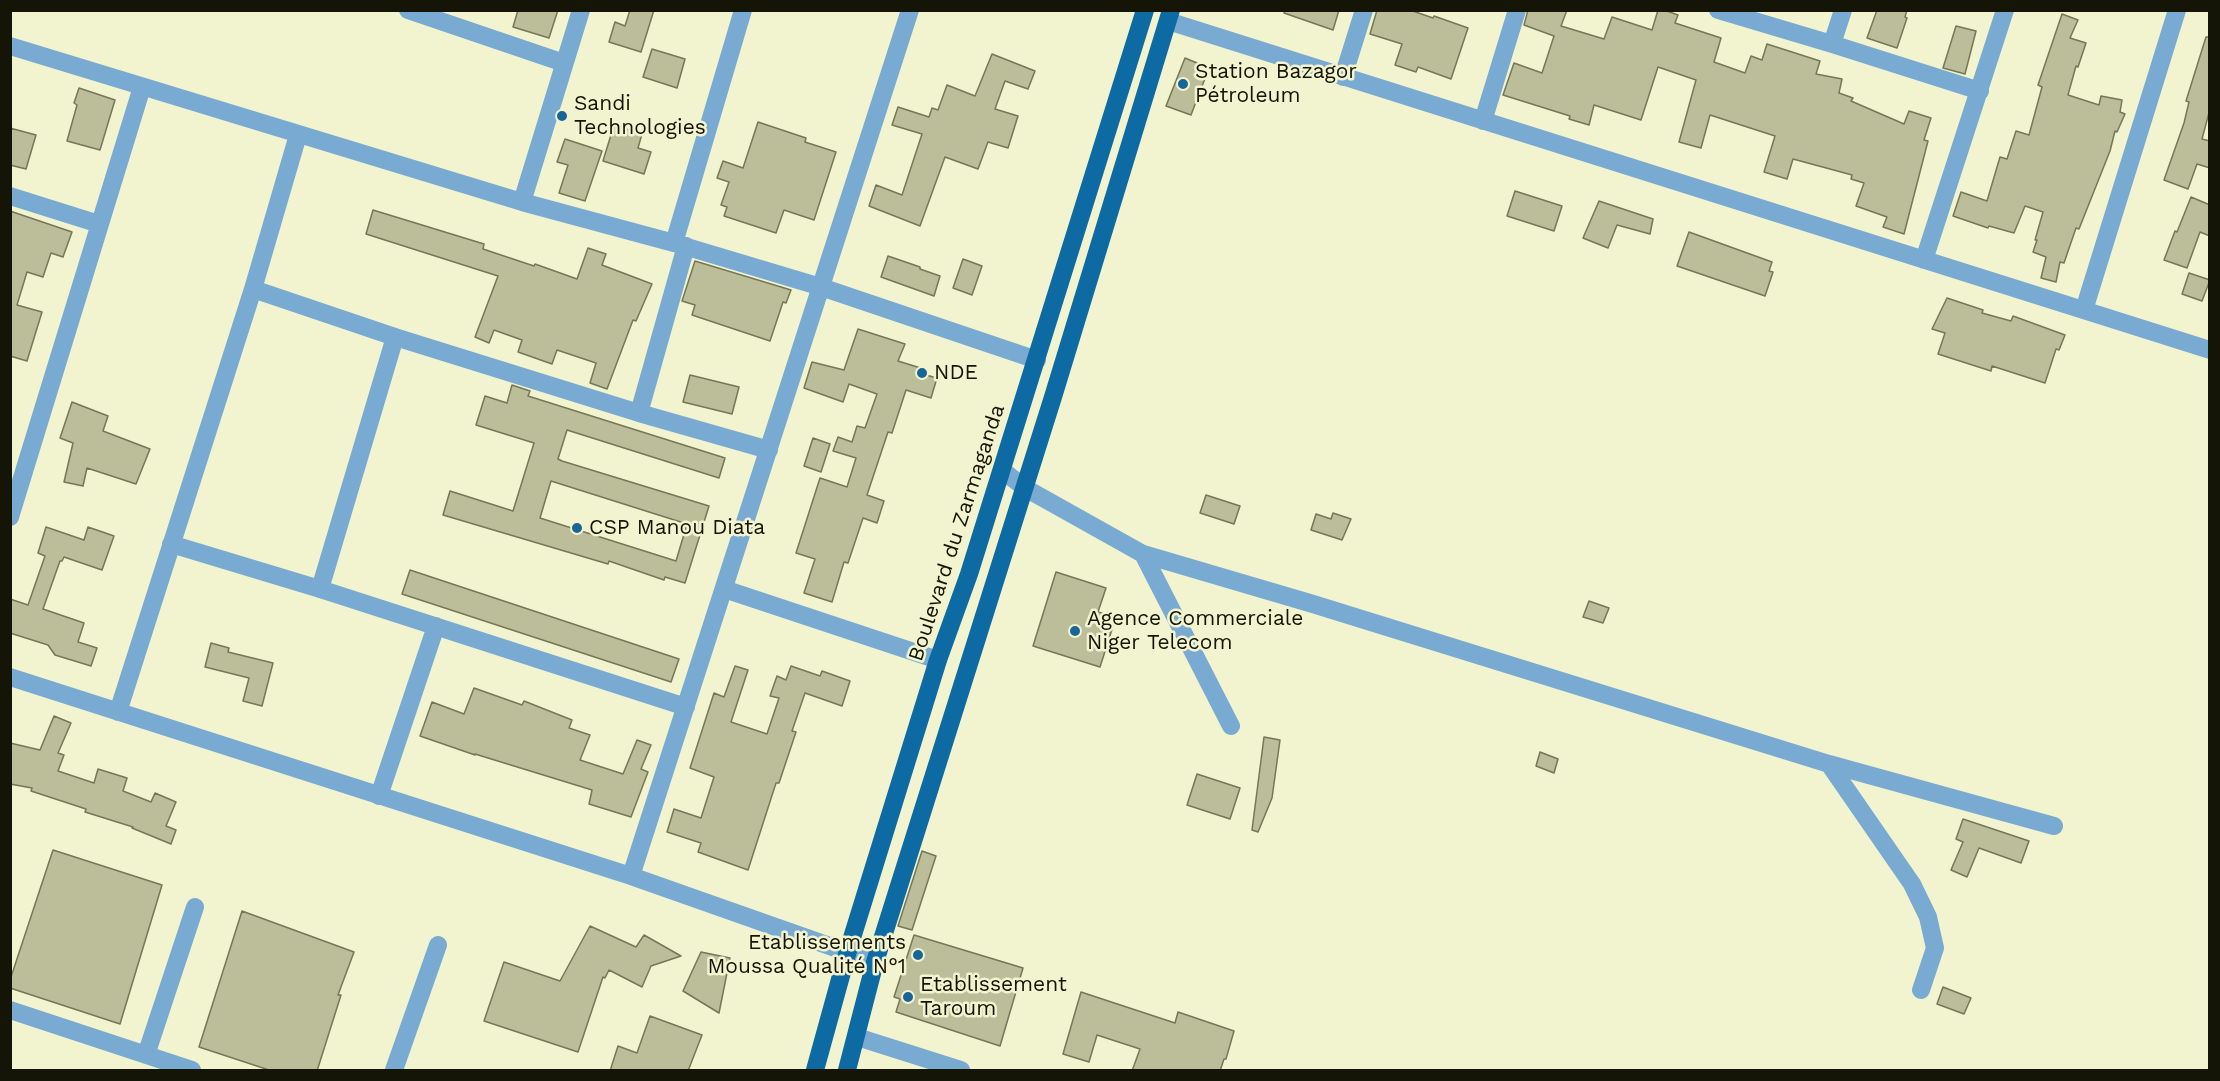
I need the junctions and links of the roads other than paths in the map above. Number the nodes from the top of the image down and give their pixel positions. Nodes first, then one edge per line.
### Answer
1 (408, 10) edge
2 (581, 10) edge
3 (743, 10) edge
4 (910, 10) edge
5 (1145, 10) edge
6 (1364, 10) edge
7 (1517, 10) edge
8 (1718, 10) edge
9 (1843, 10) edge
10 (2005, 10) edge
11 (2177, 10) edge
12 (435, 15) edge
13 (1169, 16) edge
14 (1832, 44) junction
15 (10, 46) edge
16 (564, 63) junction
17 (1126, 71) junction
18 (1151, 77) junction
19 (1343, 77) junction
20 (142, 87) junction
21 (1980, 91) junction
22 (1482, 121) junction
23 (298, 135) junction
24 (10, 196) edge
25 (522, 202) junction
26 (99, 224) junction
27 (680, 244) junction
28 (1924, 260) junction
29 (821, 287) junction
30 (253, 289) junction
31 (2084, 310) junction
32 (395, 336) junction
33 (2210, 350) edge
34 (1037, 360) junction
35 (639, 413) junction
36 (769, 450) junction
37 (1002, 470) junction
38 (1025, 488) junction
39 (14, 494) edge
40 (10, 518) edge
41 (171, 544) junction
42 (1143, 554) junction
43 (320, 589) junction
44 (724, 589) junction
45 (436, 626) junction
46 (938, 660) junction
47 (10, 677) edge
48 (686, 707) junction
49 (118, 712) junction
50 (1231, 726) dead end
51 (1829, 764) junction
52 (379, 796) junction
53 (2054, 826) dead end
54 (631, 876) junction
55 (195, 907) dead end
56 (438, 945) dead end
57 (847, 954) junction
58 (875, 962) junction
59 (1921, 990) dead end
60 (10, 1010) edge
61 (857, 1037) junction
62 (146, 1055) junction
63 (192, 1071) edge
64 (394, 1071) edge
65 (815, 1071) edge
66 (847, 1071) edge
67 (961, 1071) edge

1 - 12 street
2 - 16 street
3 - 27 street
4 - 29 street
5 - 17 main road, Boulevard du Zarmaganda
6 - 19 street
7 - 22 street
8 - 14 street
9 - 14 street
10 - 21 street
11 - 31 street
12 - 16 street
13 - 18 main road
13 - 19 street
14 - 21 street
15 - 20 street
16 - 25 street
17 - 18 main road
17 - 34 main road, Boulevard du Zarmaganda
18 - 38 main road
19 - 22 street
20 - 23 street
20 - 26 street
21 - 28 street
22 - 28 street
23 - 25 street
23 - 30 street
24 - 26 street
25 - 27 street
26 - 39 street
27 - 29 street
27 - 35 street
28 - 31 street
29 - 34 street
29 - 36 street
30 - 32 street
30 - 41 street
31 - 33 street
32 - 35 street
32 - 43 street
34 - 37 main road, Boulevard du Zarmaganda
35 - 36 street
36 - 44 street
37 - 38 street
37 - 46 main road, Boulevard du Zarmaganda
38 - 42 street
38 - 58 main road
39 - 40 street
41 - 43 street
41 - 49 street
42 - 50 street
42 - 51 street
43 - 45 street
44 - 46 street
44 - 48 street
45 - 48 street
45 - 52 street
46 - 57 main road, Boulevard du Zarmaganda
47 - 49 street
48 - 54 street
49 - 52 street
51 - 53 street
51 - 59 street
52 - 54 street
54 - 57 street
55 - 62 street
56 - 64 street
57 - 58 street
57 - 65 main road, Boulevard du Zarmaganda
58 - 61 main road
60 - 62 street
61 - 66 main road
61 - 67 street
62 - 63 street

